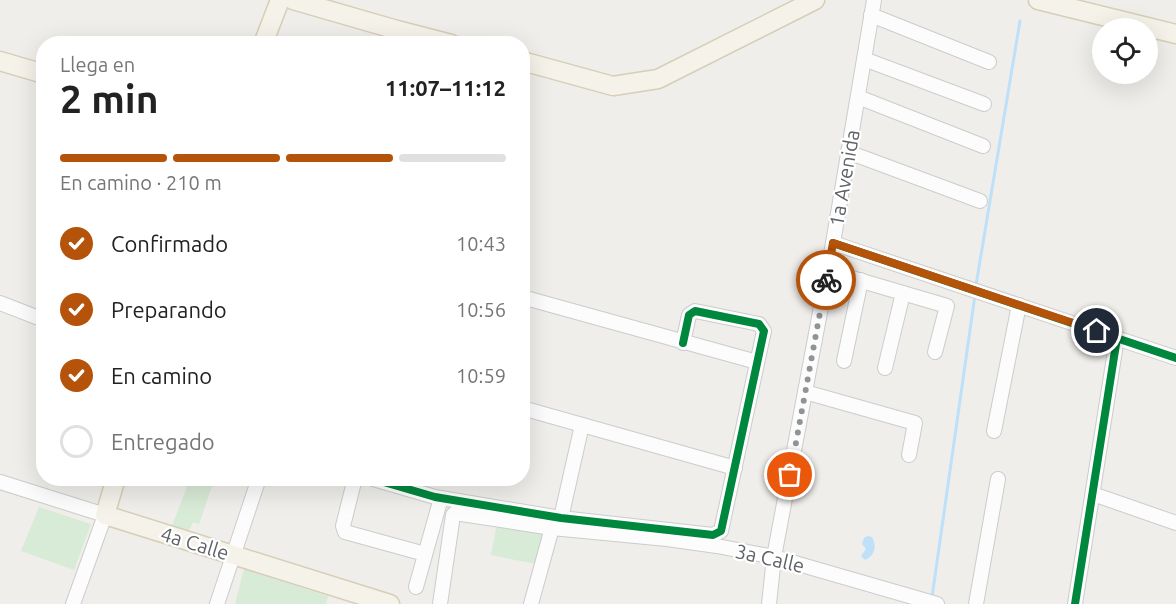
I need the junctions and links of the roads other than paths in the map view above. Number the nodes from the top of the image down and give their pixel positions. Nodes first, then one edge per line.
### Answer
1 (280, 0) edge
2 (293, 0) edge
3 (814, 0) edge
4 (874, 0) edge
5 (1038, 0) edge
6 (871, 15) junction
7 (1176, 34) edge
8 (267, 36) edge
9 (420, 36) edge
10 (864, 59) junction
11 (0, 61) edge
12 (989, 62) dead end
13 (530, 63) edge
14 (36, 72) edge
15 (858, 97) junction
16 (984, 104) dead end
17 (983, 146) dead end
18 (848, 152) junction
19 (980, 201) dead end
20 (833, 243) junction
21 (828, 271) junction
22 (861, 280) junction
23 (903, 293) junction
24 (530, 299) edge
25 (0, 303) edge
26 (1019, 305) junction
27 (36, 317) edge
28 (1117, 338) junction
29 (683, 344) junction
30 (935, 352) dead end
31 (1176, 358) edge
32 (844, 361) dead end
33 (757, 362) junction
34 (885, 368) dead end
35 (805, 392) junction
36 (530, 410) edge
37 (582, 425) junction
38 (994, 431) dead end
39 (909, 455) dead end
40 (735, 468) junction
41 (998, 478) dead end
42 (0, 482) edge
43 (114, 486) edge
44 (256, 486) edge
45 (353, 486) edge
46 (398, 486) edge
47 (1093, 494) junction
48 (441, 498) junction
49 (105, 515) junction
50 (557, 523) junction
51 (1176, 523) edge
52 (425, 554) junction
53 (234, 555) junction
54 (774, 557) junction
55 (416, 587) dead end
56 (932, 602) edge
57 (74, 604) edge
58 (217, 604) edge
59 (390, 604) edge
60 (440, 604) edge
61 (531, 604) edge
62 (769, 604) edge
63 (976, 604) edge
64 (1076, 604) edge

1 - 8 main road
2 - 9 main road
3 - 13 main road
4 - 6 street, 1a Avenida
5 - 7 main road
6 - 10 street, 1a Avenida
6 - 12 street
10 - 15 street, 1a Avenida
10 - 16 street
11 - 14 main road
15 - 17 street
15 - 18 street, 1a Avenida
18 - 19 street
18 - 20 street, 1a Avenida
20 - 21 street, 1a Avenida
20 - 26 street
21 - 22 street
21 - 35 street, 1a Avenida
22 - 23 street
22 - 32 street
23 - 30 street
23 - 34 street
24 - 29 street
25 - 27 street
26 - 28 street
26 - 38 street
28 - 31 street
28 - 47 street
29 - 33 street
29 - 33 street
33 - 40 street
35 - 39 street
35 - 54 street, 1a Avenida
36 - 37 street
37 - 40 street
37 - 50 street
40 - 50 street
41 - 63 street
42 - 49 street, 4a Calle
43 - 49 main road
44 - 53 street
45 - 52 street
46 - 48 street, 3a Calle
47 - 51 street
47 - 64 street
48 - 50 street, 3a Calle
48 - 52 street
49 - 53 main road, 4a Calle
49 - 57 street
50 - 54 street, 3a Calle
50 - 60 street, 3a Calle
50 - 61 street
52 - 55 street
53 - 58 street
53 - 59 main road, 4a Calle
54 - 56 street, 3a Calle
54 - 62 street, 1a Avenida

